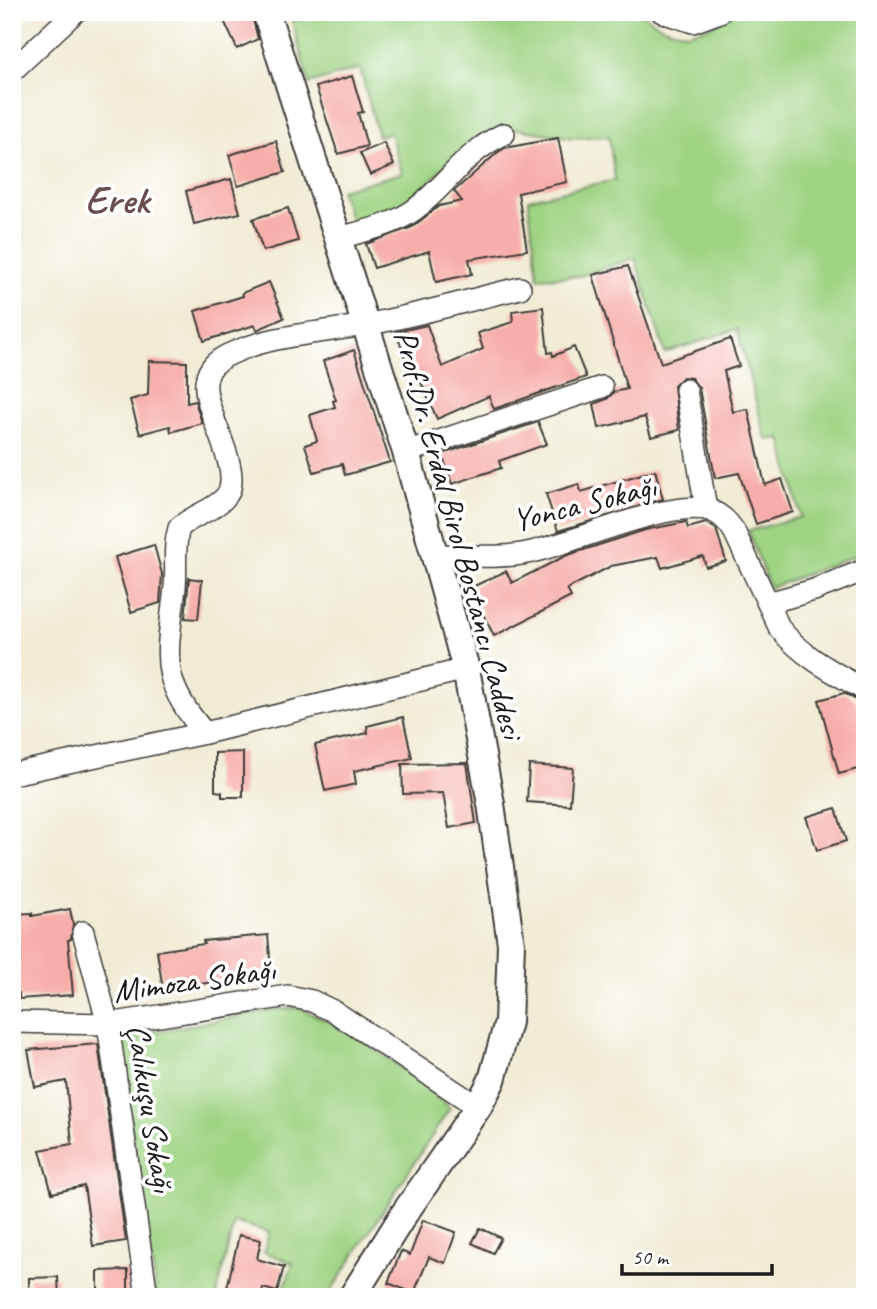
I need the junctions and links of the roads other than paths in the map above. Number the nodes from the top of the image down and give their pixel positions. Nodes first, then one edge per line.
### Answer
1 (75, 12) edge
2 (266, 12) edge
3 (662, 12) edge
4 (720, 12) edge
5 (12, 71) edge
6 (504, 134) dead end
7 (338, 238) junction
8 (520, 288) dead end
9 (367, 325) junction
10 (602, 387) dead end
11 (686, 390) dead end
12 (406, 452) junction
13 (706, 509) junction
14 (435, 555) junction
15 (865, 570) edge
16 (768, 603) junction
17 (466, 669) junction
18 (865, 690) edge
19 (205, 733) junction
20 (12, 774) edge
21 (83, 932) dead end
22 (12, 1022) edge
23 (108, 1024) junction
24 (478, 1107) junction
25 (147, 1297) edge
26 (352, 1297) edge

1 - 5 street
2 - 7 street, Prof.Dr. Erdal Birol Bostancı Caddesi
3 - 4 street
6 - 7 street
7 - 9 street, Prof.Dr. Erdal Birol Bostancı Caddesi
8 - 9 street
9 - 12 street, Prof.Dr. Erdal Birol Bostancı Caddesi
9 - 19 street
10 - 12 street
11 - 13 street, Yonca Sokağı
12 - 14 street, Prof.Dr. Erdal Birol Bostancı Caddesi
13 - 14 street, Yonca Sokağı
13 - 16 street, Yonca Sokağı
14 - 17 street, Prof.Dr. Erdal Birol Bostancı Caddesi
15 - 16 street
16 - 18 street, Yonca Sokağı
17 - 19 street
17 - 24 street, Prof.Dr. Erdal Birol Bostancı Caddesi
19 - 20 street
21 - 23 street, Çalıkuşu Sokağı
22 - 23 street, Mimoza Sokağı
23 - 24 street, Mimoza Sokağı
23 - 25 street, Çalıkuşu Sokağı
24 - 26 street, Prof.Dr. Erdal Birol Bostancı Caddesi

